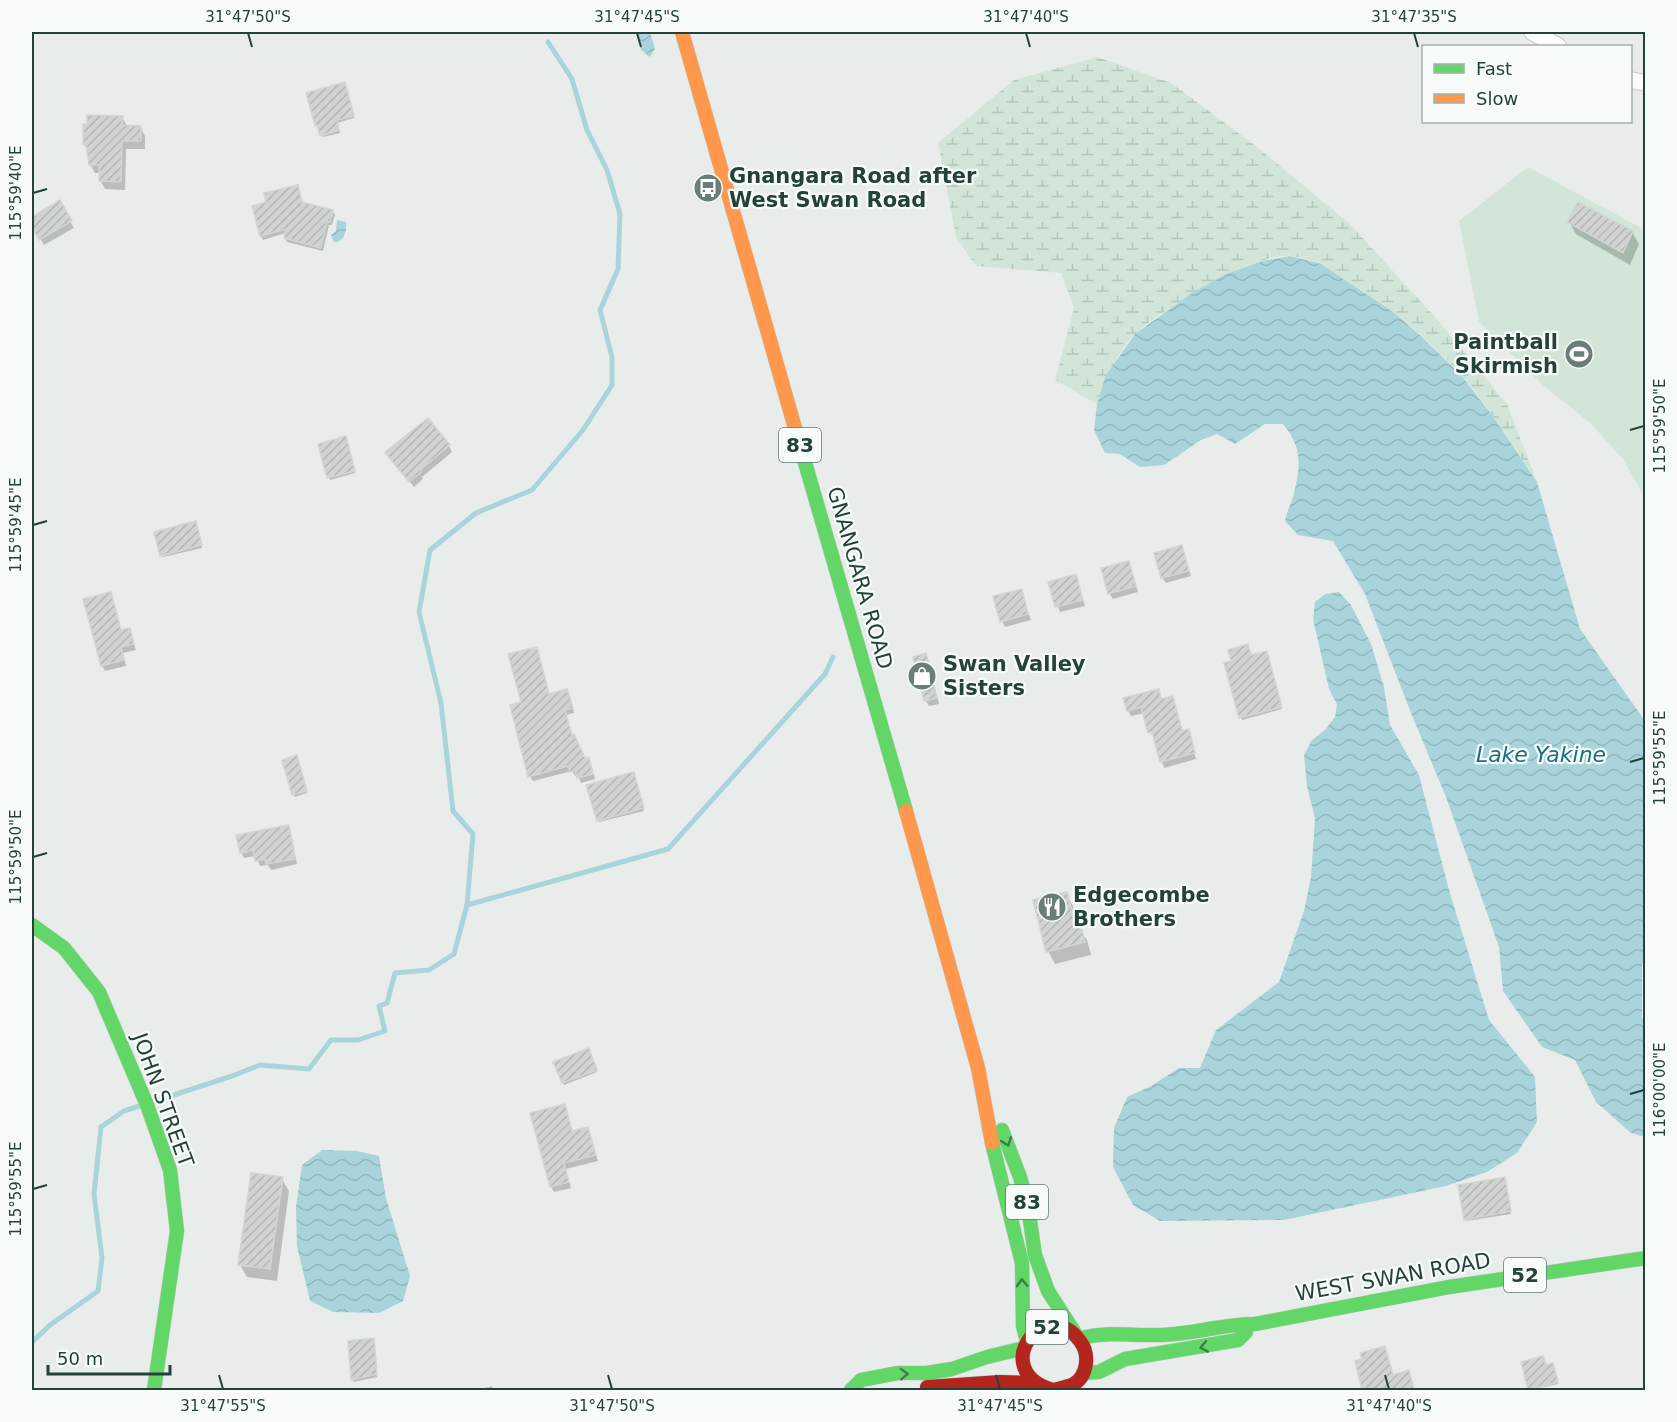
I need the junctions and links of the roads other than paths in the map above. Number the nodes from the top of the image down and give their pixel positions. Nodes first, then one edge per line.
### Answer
1 (682, 32) edge
2 (1532, 32) edge
3 (1556, 45) edge
4 (32, 925) edge
5 (978, 1068) junction
6 (1646, 1258) edge
7 (1255, 1324) junction
8 (1078, 1336) junction
9 (1025, 1345) junction
10 (1082, 1381) edge
11 (1034, 1383) junction
12 (913, 1389) edge
13 (153, 1390) edge
14 (851, 1390) edge
15 (1054, 1390) edge

1 - 5 main road, GNANGARA ROAD / 83
2 - 3 street
4 - 13 main road, JOHN STREET
5 -> 8 main road, GNANGARA ROAD / 83
9 -> 5 main road, GNANGARA ROAD / 83
6 - 7 main road, WEST SWAN ROAD / 52
7 - 8 main road, WEST SWAN ROAD / 52
7 -> 10 main road, WEST SWAN ROAD / 52
8 - 9 main road, 52
8 - 10 main road, 52
9 - 11 main road, 52
14 -> 9 main road, 52
10 - 15 main road, 52
11 - 12 main road, 52
11 - 15 main road, 52

